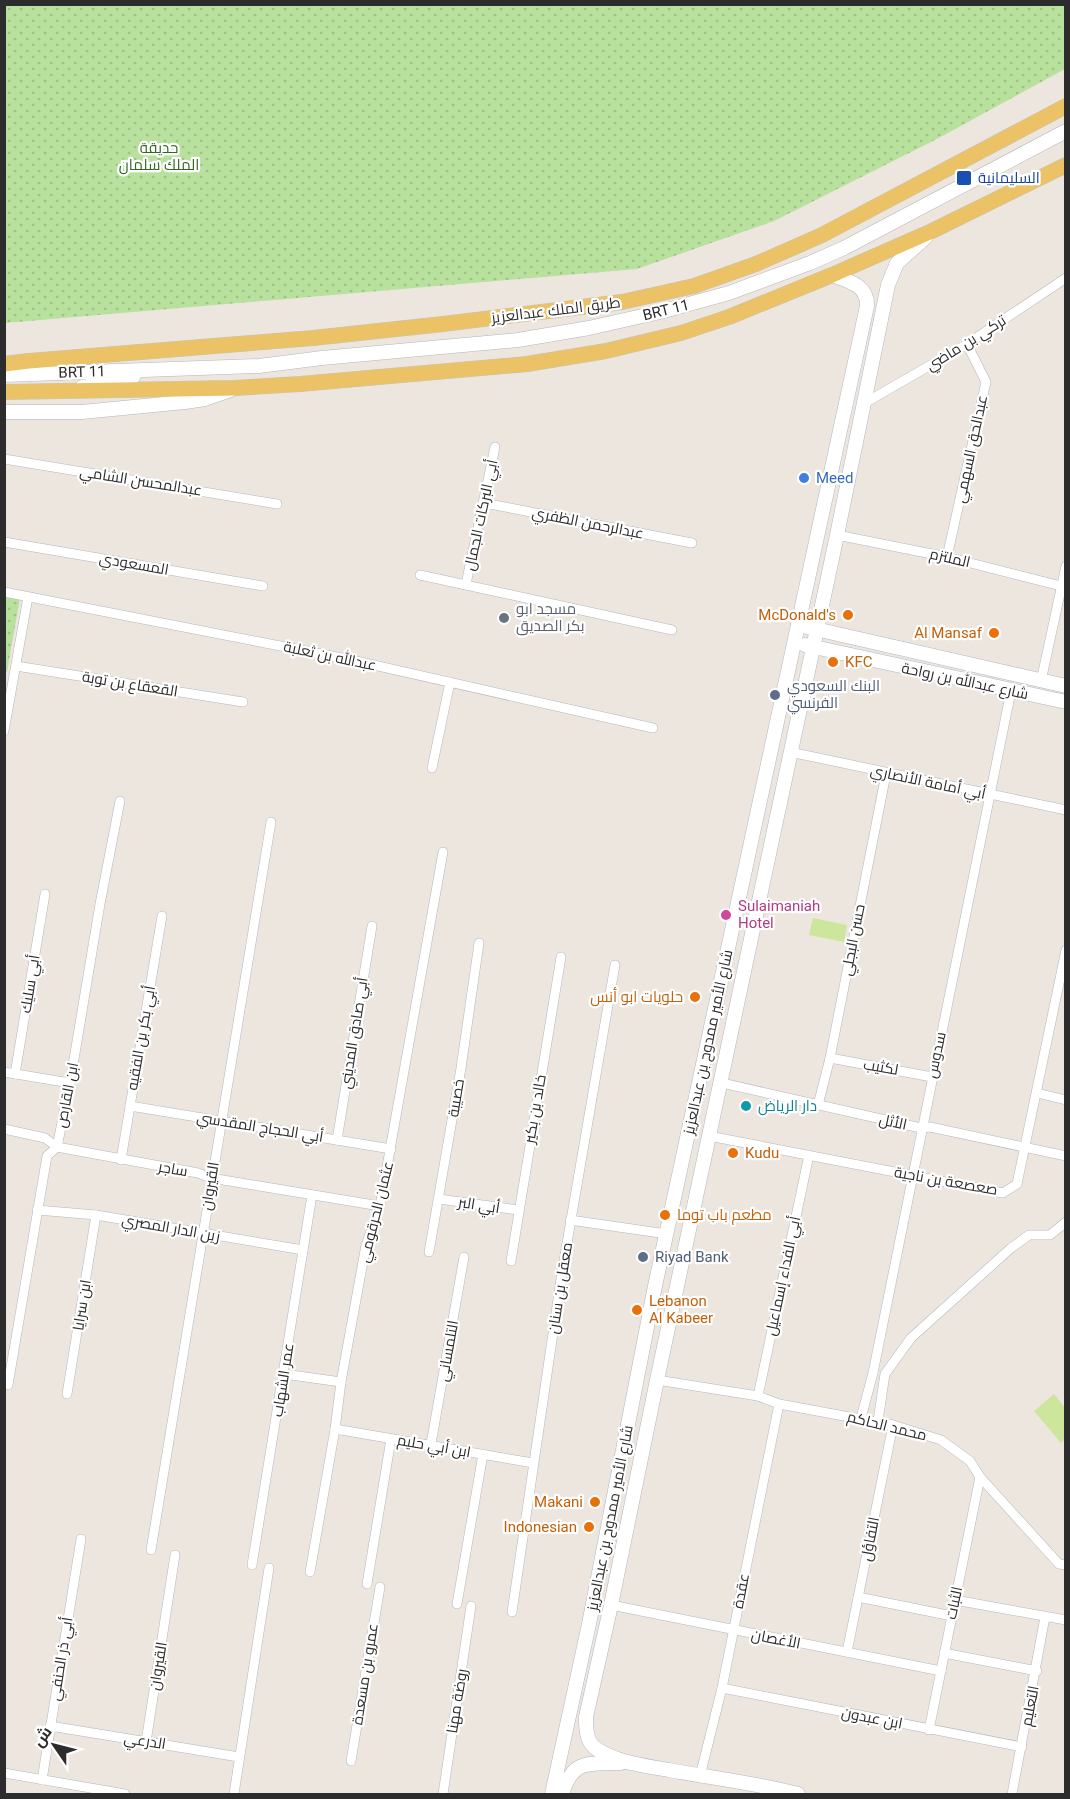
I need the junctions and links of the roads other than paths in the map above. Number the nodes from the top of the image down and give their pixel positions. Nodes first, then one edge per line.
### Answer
1 (1065, 106) edge
2 (1065, 131) edge
3 (1062, 171) edge
4 (932, 231) junction
5 (832, 275) junction
6 (1065, 278) edge
7 (967, 344) junction
8 (4, 356) edge
9 (29, 361) junction
10 (4, 364) edge
11 (159, 370) junction
12 (4, 375) edge
13 (234, 388) junction
14 (4, 392) edge
15 (55, 392) junction
16 (864, 404) junction
17 (4, 412) edge
18 (495, 447) dead end
19 (4, 459) edge
20 (483, 503) junction
21 (278, 504) dead end
22 (837, 535) junction
23 (4, 542) edge
24 (692, 543) dead end
25 (947, 557) junction
26 (1065, 566) edge
27 (420, 575) dead end
28 (466, 584) junction
29 (263, 586) dead end
30 (1061, 586) junction
31 (4, 592) edge
32 (28, 597) junction
33 (798, 625) junction
34 (818, 629) junction
35 (672, 630) dead end
36 (794, 643) junction
37 (814, 647) junction
38 (16, 666) junction
39 (1041, 681) junction
40 (450, 682) junction
41 (1065, 686) edge
42 (1011, 691) junction
43 (243, 702) dead end
44 (1065, 702) edge
45 (653, 728) dead end
46 (4, 730) edge
47 (790, 752) junction
48 (432, 768) dead end
49 (886, 774) junction
50 (990, 795) junction
51 (120, 801) dead end
52 (1065, 810) edge
53 (271, 822) dead end
54 (444, 852) dead end
55 (45, 894) dead end
56 (162, 916) dead end
57 (372, 926) dead end
58 (479, 943) dead end
59 (1065, 950) edge
60 (561, 957) dead end
61 (615, 966) dead end
62 (830, 1058) junction
63 (4, 1072) edge
64 (15, 1074) junction
65 (932, 1077) junction
66 (70, 1083) junction
67 (722, 1083) junction
68 (1037, 1094) junction
69 (1065, 1100) edge
70 (818, 1105) junction
71 (130, 1106) junction
72 (221, 1121) junction
73 (921, 1128) junction
74 (4, 1129) edge
75 (709, 1136) junction
76 (337, 1140) junction
77 (57, 1147) junction
78 (1026, 1147) junction
79 (391, 1149) junction
80 (809, 1155) junction
81 (1065, 1156) edge
82 (121, 1160) junction
83 (911, 1175) junction
84 (211, 1178) junction
85 (312, 1195) junction
86 (439, 1199) junction
87 (380, 1206) junction
88 (38, 1210) junction
89 (518, 1210) junction
90 (96, 1215) junction
91 (570, 1220) junction
92 (1065, 1222) edge
93 (202, 1233) junction
94 (667, 1234) junction
95 (303, 1250) junction
96 (429, 1252) dead end
97 (464, 1257) dead end
98 (511, 1261) dead end
99 (284, 1374) junction
100 (657, 1380) junction
101 (341, 1382) junction
102 (8, 1385) dead end
103 (67, 1394) dead end
104 (758, 1396) junction
105 (779, 1404) junction
106 (861, 1418) junction
107 (878, 1421) junction
108 (893, 1425) junction
109 (336, 1429) junction
110 (391, 1439) junction
111 (431, 1444) junction
112 (483, 1454) junction
113 (533, 1463) junction
114 (980, 1476) junction
115 (81, 1539) dead end
116 (151, 1550) dead end
117 (175, 1555) dead end
118 (252, 1565) dead end
119 (1065, 1565) edge
120 (269, 1568) dead end
121 (310, 1572) dead end
122 (367, 1584) dead end
123 (380, 1587) dead end
124 (858, 1597) junction
125 (955, 1599) junction
126 (457, 1604) dead end
127 (611, 1605) junction
128 (471, 1606) dead end
129 (512, 1612) dead end
130 (952, 1616) junction
131 (1045, 1617) junction
132 (1065, 1620) edge
133 (734, 1630) junction
134 (847, 1652) junction
135 (944, 1653) junction
136 (941, 1671) junction
137 (1036, 1671) junction
138 (722, 1688) junction
139 (50, 1726) junction
140 (929, 1730) junction
141 (146, 1742) junction
142 (1022, 1747) junction
143 (239, 1757) junction
144 (351, 1761) dead end
145 (629, 1763) junction
146 (4, 1773) edge
147 (700, 1776) junction
148 (42, 1780) junction
149 (125, 1794) edge
150 (234, 1794) edge
151 (443, 1794) edge
152 (552, 1794) edge
153 (562, 1794) edge
154 (798, 1794) edge
155 (1012, 1794) edge

1 - 9 main road, طريق الملك عبدالعزيز
2 - 11 street, BRT 11
3 - 4 main road
4 - 5 main road
4 - 16 street, شارع الأمير ممدوح بن عبدالعزيز
5 - 13 main road
5 - 33 street, شارع الأمير ممدوح بن عبدالعزيز
6 - 7 street, تركي بن ماضي
7 - 16 street, تركي بن ماضي
7 - 25 street, عبدالحق السهمي
8 - 9 street
9 - 10 main road, طريق الملك عبدالعزيز
11 - 12 street, BRT 11
11 - 15 street, BRT 11
13 - 15 main road
13 - 17 street
14 - 15 main road
16 - 22 street, شارع الأمير ممدوح بن عبدالعزيز
18 - 20 street, أبي البركات الجمال
19 - 21 street, عبدالمحسن الشامي
20 - 24 street, عبدالرحمن الظفري
20 - 28 street, أبي البركات الجمال
22 - 25 street, الملتزم
22 - 34 street, شارع الأمير ممدوح بن عبدالعزيز
23 - 29 street, المسعودي
25 - 30 street, الملتزم
26 - 30 street
27 - 28 street
28 - 35 street
30 - 39 street
31 - 32 street, عبدالله بن ثعلبة
32 - 38 street
32 - 40 street, عبدالله بن ثعلبة
33 - 34 street, شارع عبدالله بن رواحة
33 - 36 street, شارع الأمير ممدوح بن عبدالعزيز
34 - 37 street, شارع الأمير ممدوح بن عبدالعزيز
34 - 39 street, شارع عبدالله بن رواحة
36 - 37 street, شارع عبدالله بن رواحة
36 - 94 street, شارع الأمير ممدوح بن عبدالعزيز
37 - 42 street, شارع عبدالله بن رواحة
37 - 47 street, شارع الأمير ممدوح بن عبدالعزيز
38 - 43 street, القعقاع بن توبة
38 - 46 street
39 - 41 street, شارع عبدالله بن رواحة
40 - 45 street, عبدالله بن ثعلبة
40 - 48 street
42 - 44 street, شارع عبدالله بن رواحة
42 - 50 street, سدوس
47 - 49 street, أبي أمامة الأنصاري
47 - 67 street, شارع الأمير ممدوح بن عبدالعزيز
49 - 50 street, أبي أمامة الأنصاري
49 - 62 street, حسن البجلي
50 - 52 street, أبي أمامة الأنصاري
50 - 65 street, سدوس
51 - 66 street, ابن القارص
53 - 72 street, القيروان
54 - 79 street, عثمان الحرقومي
55 - 64 street, أبي سليك
56 - 71 street, أبي بكر بن الفقيه
57 - 76 street, أبي صادق المديني
58 - 86 street, خصيبة
59 - 68 street, صعصعة بن ناجية
60 - 89 street, خالد بن بكير
61 - 91 street, معقل بن سنان
62 - 65 street, لكثيب
62 - 70 street, حسن البجلي
63 - 64 street
64 - 66 street
65 - 73 street, سدوس
66 - 77 street, ابن القارص
67 - 70 street, الأثل
67 - 75 street, شارع الأمير ممدوح بن عبدالعزيز
68 - 69 street
68 - 78 street, صعصعة بن ناجية
70 - 73 street, الأثل
71 - 72 street, أبي الحجاج المقدسي
71 - 82 street, أبي بكر بن الفقيه
72 - 76 street, أبي الحجاج المقدسي
72 - 84 street, القيروان
73 - 78 street, الأثل
73 - 83 street, سدوس
74 - 77 street, ساجر
75 - 80 street, صعصعة بن ناجية
75 - 100 street, شارع الأمير ممدوح بن عبدالعزيز
76 - 79 street, أبي الحجاج المقدسي
77 - 82 street, ساجر
77 - 88 street, ابن القارص
78 - 81 street, الأثل
78 - 83 street, صعصعة بن ناجية
79 - 87 street, عثمان الحرقومي
80 - 83 street, صعصعة بن ناجية
80 - 104 street, أبي الفداء إسماعيل
82 - 84 street, ساجر
83 - 106 street, سدوس
84 - 85 street, ساجر
84 - 93 street, القيروان
85 - 87 street, ساجر
85 - 95 street, عمر الشهاب
86 - 89 street, أبي البر
86 - 96 street, خصيبة
87 - 101 street, عثمان الحرقومي
88 - 90 street, زين الدار المصري
88 - 102 street, ابن القارص
89 - 98 street, خالد بن بكير
90 - 93 street, زين الدار المصري
90 - 103 street, ابن سرايا
91 - 94 street
91 - 113 street, معقل بن سنان
92 - 107 street
93 - 95 street, زين الدار المصري
93 - 116 street, القيروان
94 - 152 street, شارع الأمير ممدوح بن عبدالعزيز
95 - 99 street, عمر الشهاب
97 - 111 street, التلمساني
99 - 101 street
99 - 118 street, عمر الشهاب
100 - 104 street, محمد الحاكم
100 - 127 street, شارع الأمير ممدوح بن عبدالعزيز
101 - 109 street, عثمان الحرقومي
104 - 105 street, محمد الحاكم
105 - 106 street, محمد الحاكم
105 - 133 street, عقدة
106 - 107 street, محمد الحاكم
107 - 108 street, محمد الحاكم
108 - 114 street, محمد الحاكم
108 - 124 street, التفاؤل
109 - 110 street, ابن أبي حليم
109 - 121 street, عثمان الحرقومي
110 - 111 street, ابن أبي حليم
110 - 122 street
111 - 112 street, ابن أبي حليم
112 - 113 street, ابن أبي حليم
112 - 126 street
113 - 129 street, معقل بن سنان
114 - 119 street, محمد الحاكم
114 - 125 street, الثبات
115 - 139 street, أبي ذر الحنفي
117 - 141 street, القيروان
120 - 143 street
123 - 144 street, عمرو بن مسعدة
124 - 130 street
124 - 134 street, التفاؤل
125 - 130 street, الثبات
125 - 131 street
127 - 133 street, الأغصان
127 - 145 street, شارع الأمير ممدوح بن عبدالعزيز
128 - 151 street, روضة مهنا
130 - 135 street, الثبات
131 - 132 street
131 - 137 street, التعليم
133 - 134 street, الأغصان
133 - 138 street, عقدة
134 - 136 street, الأغصان
135 - 136 street, الثبات
135 - 137 street
136 - 140 street, الثبات
137 - 142 street, التعليم
138 - 140 street, ابن عبدون
138 - 147 street, عقدة
139 - 141 street, الدرعي
139 - 148 street, أبي ذر الحنفي
140 - 142 street, ابن عبدون
141 - 143 street, الدرعي
142 - 155 street, التعليم
143 - 150 street
145 - 147 street
145 - 153 street
146 - 148 street
147 - 154 street
148 - 149 street

